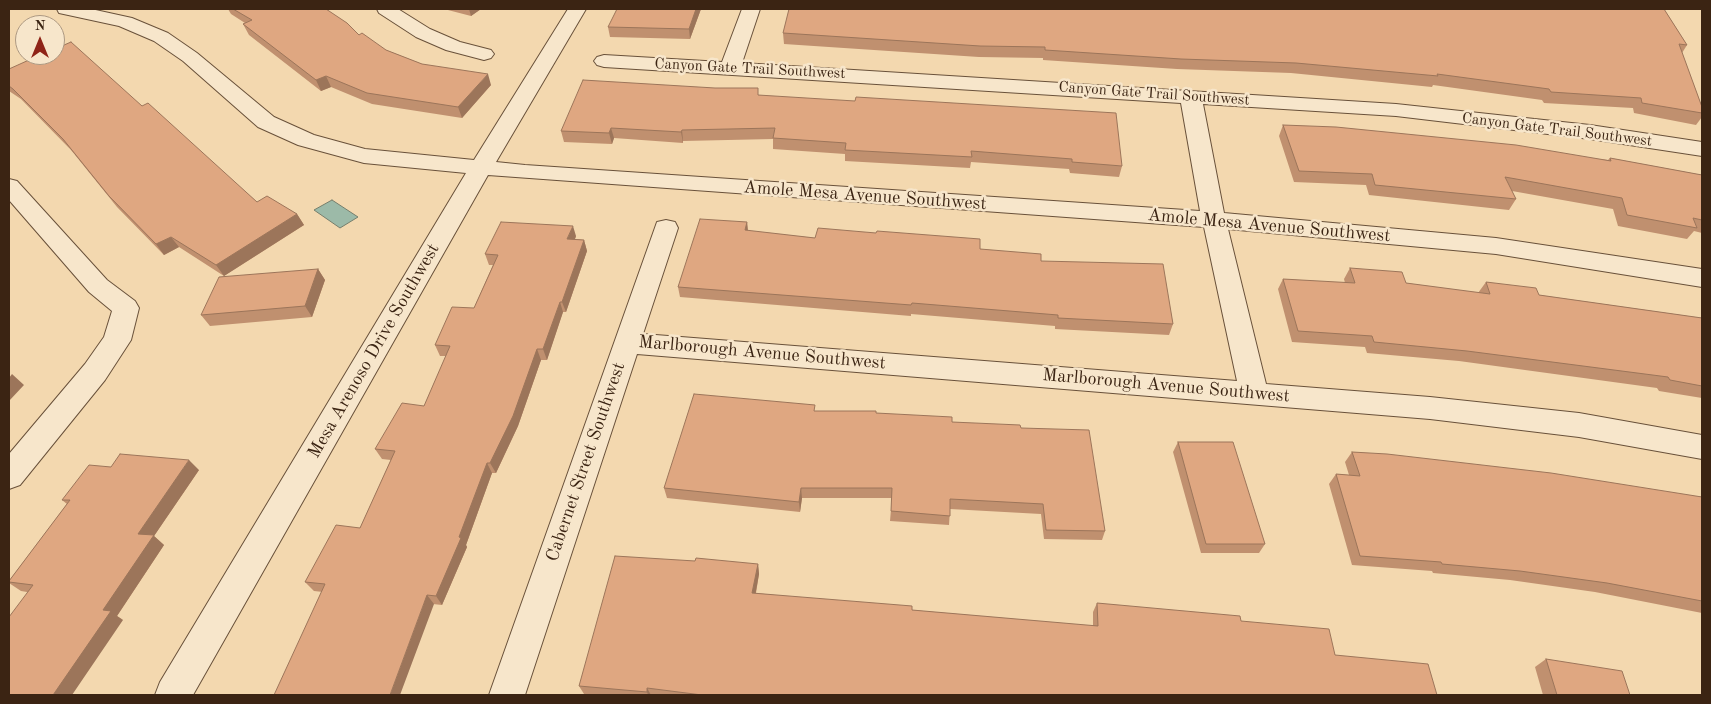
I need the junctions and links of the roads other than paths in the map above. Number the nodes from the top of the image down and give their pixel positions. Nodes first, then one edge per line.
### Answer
1 (66, 9) edge
2 (386, 9) edge
3 (577, 9) edge
4 (751, 9) edge
5 (484, 54) dead end
6 (604, 61) dead end
7 (730, 68) junction
8 (1191, 97) junction
9 (1702, 150) edge
10 (481, 168) junction
11 (9, 186) edge
12 (1215, 220) junction
13 (666, 228) dead end
14 (1702, 278) edge
15 (627, 342) junction
16 (1254, 393) junction
17 (1702, 447) edge
18 (9, 476) edge
19 (173, 695) edge
20 (507, 695) edge

1 - 10 street, Amole Mesa Avenue Southwest
2 - 5 street
3 - 10 street, Mesa Arenoso Drive Southwest
4 - 7 street
6 - 7 street, Canyon Gate Trail Southwest
7 - 8 street, Canyon Gate Trail Southwest
8 - 9 street, Canyon Gate Trail Southwest
8 - 12 street
10 - 12 street, Amole Mesa Avenue Southwest
10 - 19 street, Mesa Arenoso Drive Southwest
11 - 18 street
12 - 14 street, Amole Mesa Avenue Southwest
12 - 16 street
13 - 15 street, Cabernet Street Southwest
15 - 16 street, Marlborough Avenue Southwest
15 - 20 street, Cabernet Street Southwest
16 - 17 street, Marlborough Avenue Southwest

